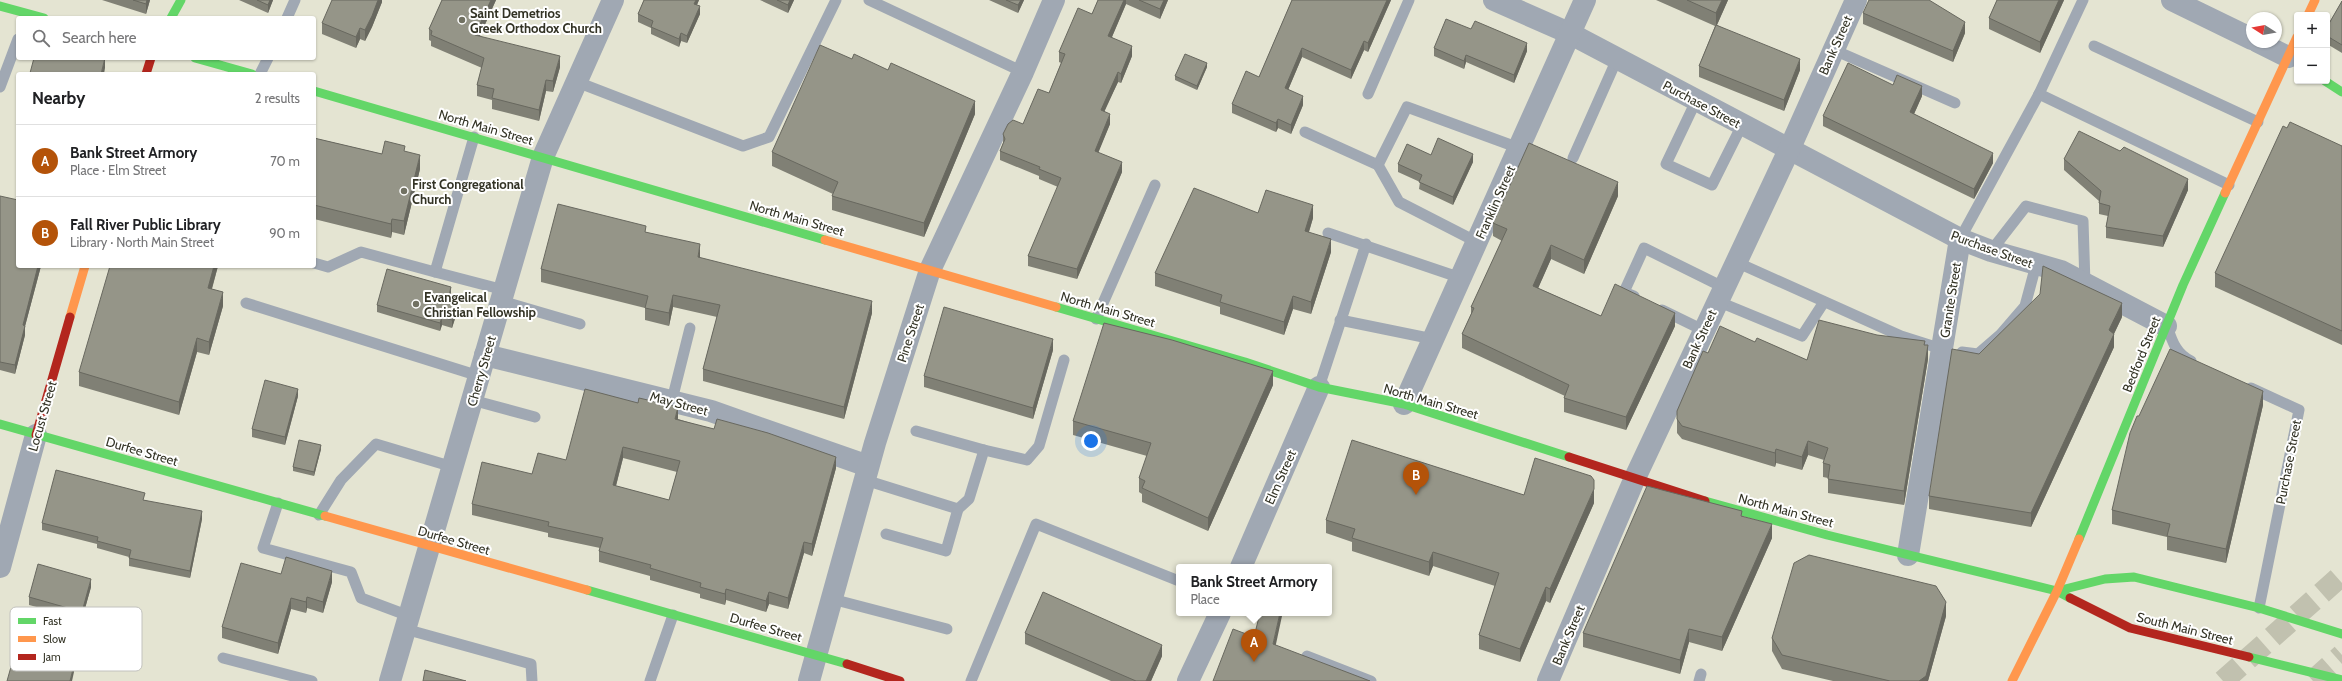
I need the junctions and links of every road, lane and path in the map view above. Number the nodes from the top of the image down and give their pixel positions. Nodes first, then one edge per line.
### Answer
1 (180, 0) edge
2 (295, 0) edge
3 (613, 0) edge
4 (836, 0) edge
5 (869, 0) edge
6 (1054, 0) edge
7 (1409, 0) edge
8 (1494, 0) edge
9 (1585, 0) edge
10 (1856, 0) edge
11 (2083, 0) edge
12 (2172, 0) edge
13 (2314, 0) edge
14 (0, 6) edge
15 (2309, 12) edge
16 (26, 16) edge
17 (172, 16) edge
18 (288, 16) edge
19 (1570, 34) junction
20 (2246, 36) edge
21 (16, 44) edge
22 (2094, 46) dead end
23 (2280, 48) edge
24 (1834, 50) junction
25 (2294, 52) edge
26 (1617, 59) junction
27 (150, 60) edge
28 (202, 60) edge
29 (267, 60) edge
30 (147, 72) edge
31 (245, 72) edge
32 (261, 72) edge
33 (1023, 72) junction
34 (577, 82) junction
35 (2330, 84) edge
36 (0, 88) edge
37 (316, 92) edge
38 (2342, 92) edge
39 (1368, 94) dead end
40 (2039, 94) junction
41 (1696, 101) junction
42 (1955, 103) dead end
43 (2258, 122) junction
44 (1742, 125) junction
45 (1305, 132) dead end
46 (474, 137) junction
47 (1519, 148) junction
48 (1789, 150) junction
49 (543, 157) junction
50 (1573, 158) dead end
51 (1378, 165) junction
52 (1155, 185) dead end
53 (2229, 185) junction
54 (1328, 233) dead end
55 (1960, 239) junction
56 (1477, 242) junction
57 (1366, 244) junction
58 (1991, 251) junction
59 (1736, 262) junction
60 (316, 264) edge
61 (2036, 265) junction
62 (84, 268) edge
63 (930, 270) junction
64 (435, 272) junction
65 (1461, 278) junction
66 (2085, 284) junction
67 (1720, 294) junction
68 (503, 295) junction
69 (1824, 302) junction
70 (246, 304) dead end
71 (1096, 319) junction
72 (1340, 320) junction
73 (580, 324) dead end
74 (2166, 326) junction
75 (690, 328) dead end
76 (1703, 330) junction
77 (1433, 339) junction
78 (1942, 350) junction
79 (485, 355) junction
80 (1064, 360) dead end
81 (2204, 367) edge
82 (479, 376) junction
83 (2240, 383) edge
84 (1319, 387) junction
85 (472, 400) junction
86 (672, 400) junction
87 (1404, 404) junction
88 (535, 417) dead end
89 (0, 424) edge
90 (916, 431) dead end
91 (36, 435) junction
92 (984, 450) junction
93 (453, 466) junction
94 (866, 473) junction
95 (1634, 480) junction
96 (278, 504) junction
97 (958, 509) junction
98 (319, 515) junction
99 (886, 534) dead end
100 (429, 546) junction
101 (1908, 555) junction
102 (1242, 564) edge
103 (0, 567) edge
104 (1176, 580) edge
105 (2057, 590) junction
106 (832, 599) junction
107 (2259, 608) junction
108 (672, 614) junction
109 (1219, 616) edge
110 (407, 623) junction
111 (947, 630) dead end
112 (2342, 634) edge
113 (816, 655) junction
114 (1307, 656) edge
115 (223, 658) dead end
116 (2342, 680) edge
117 (312, 681) edge
118 (390, 681) edge
119 (532, 681) edge
120 (650, 681) edge
121 (809, 681) edge
122 (900, 681) edge
123 (971, 681) edge
124 (1188, 681) edge
125 (1371, 681) edge
126 (1548, 681) edge
127 (2012, 681) edge

1 - 17 main road
2 - 18 lane
3 - 34 street, Cherry Street
4 - 34 lane
5 - 33 lane
6 - 33 street, Pine Street
7 - 39 lane
8 - 19 street, Purchase Street
9 - 19 street, Franklin Street
10 - 24 street, Bank Street
11 - 40 lane, Granite Street
12 - 20 street
13 - 15 main road
14 - 16 main road
19 - 26 street, Purchase Street
19 - 47 street, Franklin Street
21 - 36 lane
22 - 43 lane
23 - 25 street
24 - 42 lane
24 - 48 street, Bank Street
25 - 43 main road, Bedford Street
26 - 41 street, Purchase Street
26 - 50 lane
27 - 30 main road
28 - 31 main road
29 - 32 lane
33 - 63 street, Pine Street
34 - 49 street, Cherry Street
35 - 38 main road
37 - 46 main road, North Main Street
40 - 53 lane
40 - 55 lane, Granite Street
41 - 44 street, Purchase Street
41 - 44 lane
43 - 53 main road, Bedford Street
44 - 48 street, Purchase Street
45 - 51 lane
46 - 49 main road, North Main Street
46 - 64 lane
47 - 51 lane
47 - 56 street, Franklin Street
48 - 55 street, Purchase Street
48 - 59 street, Bank Street
49 - 63 main road, North Main Street
49 - 68 street, Cherry Street
51 - 56 lane
52 - 71 lane
53 - 74 main road, Bedford Street
54 - 57 lane
55 - 58 street, Purchase Street
55 - 78 street, Granite Street
56 - 65 street, Franklin Street
57 - 65 lane
57 - 72 lane
58 - 61 street, Purchase Street
58 - 66 lane
59 - 67 street, Bank Street
59 - 69 lane
60 - 64 lane
61 - 66 street, Purchase Street
61 - 78 lane
62 - 91 main road, Locust Street
63 - 71 main road, North Main Street
63 - 94 street, Pine Street
64 - 68 lane
65 - 77 street, Franklin Street
66 - 74 street, Purchase Street
67 - 69 lane
67 - 76 street, Bank Street
67 - 76 lane
68 - 73 lane
68 - 79 street, Cherry Street
69 - 78 lane
70 - 82 lane
71 - 84 main road, North Main Street
72 - 77 lane
72 - 84 lane
74 - 81 lane
74 - 105 main road, Bedford Street
75 - 86 lane
76 - 95 street, Bank Street
77 - 87 street, Franklin Street
78 - 101 street, Granite Street
79 - 82 street, Cherry Street
79 - 86 street, May Street
80 - 92 lane
82 - 85 street, Cherry Street
83 - 107 lane, Purchase Street
84 - 87 main road, North Main Street
84 - 102 street, Elm Street
85 - 88 lane
85 - 93 street, Cherry Street
86 - 94 street, May Street
87 - 95 main road, North Main Street
89 - 91 main road, Durfee Street
90 - 92 lane
91 - 96 main road, Durfee Street
91 - 103 street, Locust Street
92 - 97 lane
93 - 98 lane
93 - 100 street, Cherry Street
94 - 97 lane
94 - 106 street, Pine Street
95 - 101 main road, North Main Street
95 - 126 street, Bank Street
96 - 98 main road, Durfee Street
96 - 110 lane
97 - 99 lane
98 - 100 main road, Durfee Street
100 - 108 main road, Durfee Street
100 - 110 street, Cherry Street
101 - 105 main road, North Main Street
104 - 123 lane
105 - 107 main road
105 - 116 main road, South Main Street
105 - 127 main road, Bedford Street
106 - 111 lane
106 - 113 street, Pine Street
107 - 112 main road
108 - 113 main road, Durfee Street
108 - 120 lane
109 - 124 street
110 - 118 street, Cherry Street
110 - 119 lane
113 - 121 street, Pine Street
113 - 122 main road, Durfee Street
114 - 125 lane
115 - 117 lane

